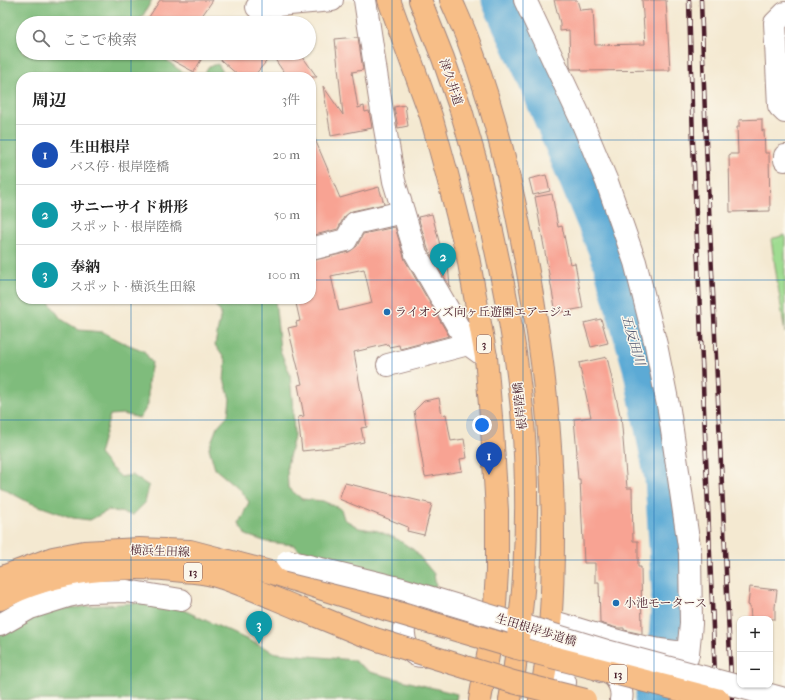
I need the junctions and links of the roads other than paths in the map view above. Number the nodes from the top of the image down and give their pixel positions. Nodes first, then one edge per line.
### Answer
1 (332, 0) edge
2 (364, 0) edge
3 (389, 0) edge
4 (420, 0) edge
5 (451, 0) edge
6 (525, 0) edge
7 (257, 7) dead end
8 (785, 13) edge
9 (785, 112) edge
10 (785, 156) edge
11 (785, 160) edge
12 (477, 166) joint
13 (403, 212) junction
14 (316, 248) edge
15 (540, 343) junction
16 (468, 344) junction
17 (486, 357) junction
18 (388, 365) dead end
19 (546, 398) junction
20 (490, 405) junction
21 (288, 561) dead end
22 (0, 578) edge
23 (0, 599) edge
24 (181, 600) dead end
25 (476, 612) junction
26 (551, 621) junction
27 (0, 625) edge
28 (517, 648) junction
29 (606, 651) junction
30 (683, 653) junction
31 (475, 673) dead end
32 (557, 679) dead end
33 (512, 691) edge
34 (785, 698) edge
35 (480, 700) edge
36 (540, 700) edge
37 (562, 700) edge
38 (585, 700) edge
39 (621, 700) edge
40 (679, 700) edge
41 (719, 700) edge

1 - 7 street
2 - 13 street
3 - 17 main road, 3
4 - 12 main road, 津久井道
5 - 15 main road
6 - 30 street
8 - 9 street
10 - 11 street
12 - 28 main road, 根岸陸橋, bridge
13 - 14 street
13 - 16 street
15 - 17 main road
15 - 19 main road
16 - 17 street
16 - 18 street
17 - 20 main road, 3
19 - 20 main road
19 - 26 main road
20 - 35 main road, 3
21 - 25 street, 生田根岸歩道橋, bridge
22 - 28 main road, 横浜生田線 / 13, bridge
23 - 33 main road, 横浜生田線 / 13, bridge
24 - 27 street
25 - 29 street, 生田根岸歩道橋, bridge
25 - 31 street, bridge
26 - 30 street
26 - 36 main road
28 - 33 main road, 根岸陸橋
28 - 41 main road, 13, bridge
29 - 34 street, 生田根岸歩道橋, bridge
29 - 39 street, bridge
30 - 40 street
32 - 37 street
33 - 38 main road, 13, bridge

